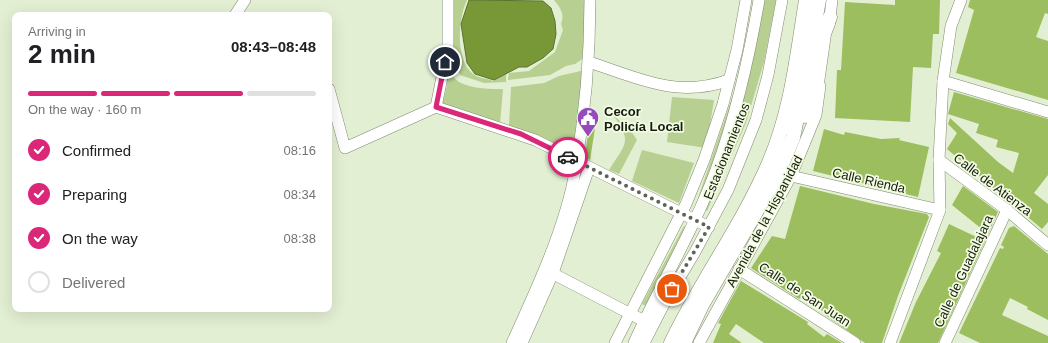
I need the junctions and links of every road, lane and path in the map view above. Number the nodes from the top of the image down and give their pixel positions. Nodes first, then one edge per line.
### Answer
1 (245, 0) edge
2 (448, 0) edge
3 (590, 0) edge
4 (746, 0) edge
5 (759, 0) edge
6 (782, 0) edge
7 (806, 0) edge
8 (818, 0) edge
9 (832, 0) edge
10 (961, 0) edge
11 (237, 12) edge
12 (830, 17) junction
13 (589, 62) junction
14 (729, 80) junction
15 (943, 81) junction
16 (332, 97) edge
17 (436, 107) junction
18 (1048, 112) edge
19 (785, 156) junction
20 (939, 160) junction
21 (576, 161) junction
22 (589, 168) junction
23 (791, 176) junction
24 (940, 210) junction
25 (1007, 210) junction
26 (681, 213) junction
27 (695, 220) junction
28 (709, 227) junction
29 (1048, 245) edge
30 (739, 269) junction
31 (549, 271) junction
32 (630, 313) junction
33 (648, 323) junction
34 (512, 343) edge
35 (522, 343) edge
36 (615, 343) edge
37 (634, 343) edge
38 (644, 343) edge
39 (671, 343) edge
40 (684, 343) edge
41 (699, 343) edge
42 (855, 343) edge
43 (890, 343) edge
44 (945, 343) edge

1 - 11 street
2 - 17 street
3 - 13 street
4 - 14 street
5 - 27 street
6 - 28 street, Estacionamientos
7 - 39 main road, Avenida de la Hispanidad
8 - 19 main road, Avenida de la Hispanidad
9 - 12 street, Avenida de la Hispanidad
10 - 15 street
12 - 19 main road
12 - 23 street, Avenida de la Hispanidad
13 - 14 street
13 - 21 street
14 - 26 street
15 - 18 street
15 - 20 street
16 - 17 street
17 - 21 street
19 - 40 main road, Avenida de la Hispanidad
20 - 24 street
20 - 25 street, Calle de Atienza
21 - 22 street
21 - 31 street
22 - 26 street
22 - 31 street
23 - 24 street, Calle Rienda
23 - 30 street, Avenida de la Hispanidad
24 - 43 street
25 - 29 street, Calle de Atienza
25 - 44 street, Calle de Guadalajara
26 - 27 street
26 - 32 street
27 - 28 street
27 - 33 street
28 - 33 street, Estacionamientos
30 - 41 street, Avenida de la Hispanidad
30 - 42 street, Calle de San Juan
31 - 32 street
31 - 34 street
31 - 35 street
32 - 33 street
32 - 36 street
33 - 37 street
33 - 38 street, Estacionamientos

